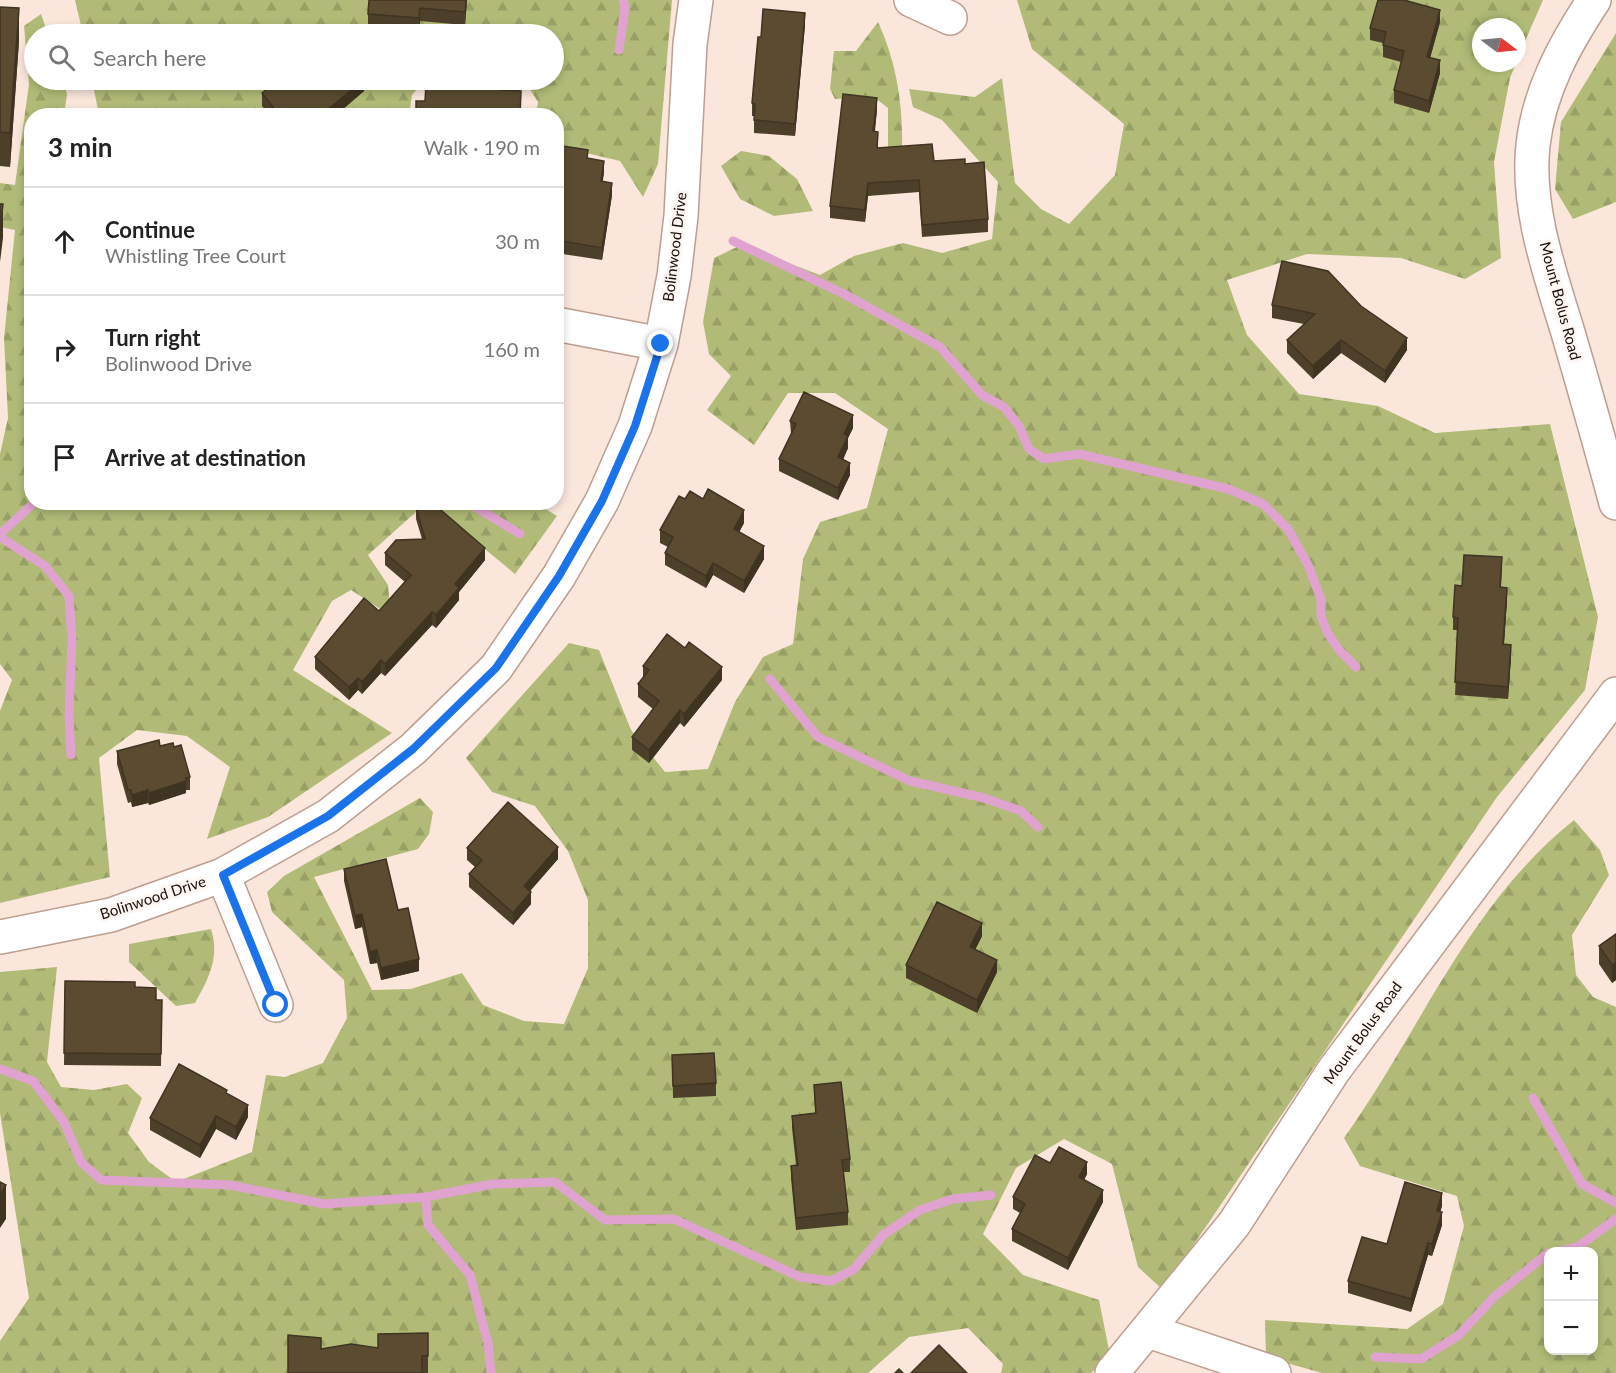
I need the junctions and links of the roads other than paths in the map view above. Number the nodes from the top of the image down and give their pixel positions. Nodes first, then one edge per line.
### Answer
1 (696, 0) edge
2 (911, 0) edge
3 (1594, 0) edge
4 (950, 18) dead end
5 (564, 326) edge
6 (661, 344) junction
7 (1616, 503) edge
8 (1616, 694) edge
9 (223, 875) junction
10 (0, 937) edge
11 (276, 1005) dead end
12 (1148, 1331) junction
13 (1112, 1373) edge
14 (1274, 1373) edge

1 - 6 street, Bolinwood Drive
2 - 4 street
3 - 7 street, Mount Bolus Road
5 - 6 street
6 - 9 street, Bolinwood Drive
8 - 12 street, Mount Bolus Road
9 - 10 street, Bolinwood Drive
9 - 11 street
12 - 13 street, Mount Bolus Road
12 - 14 street

